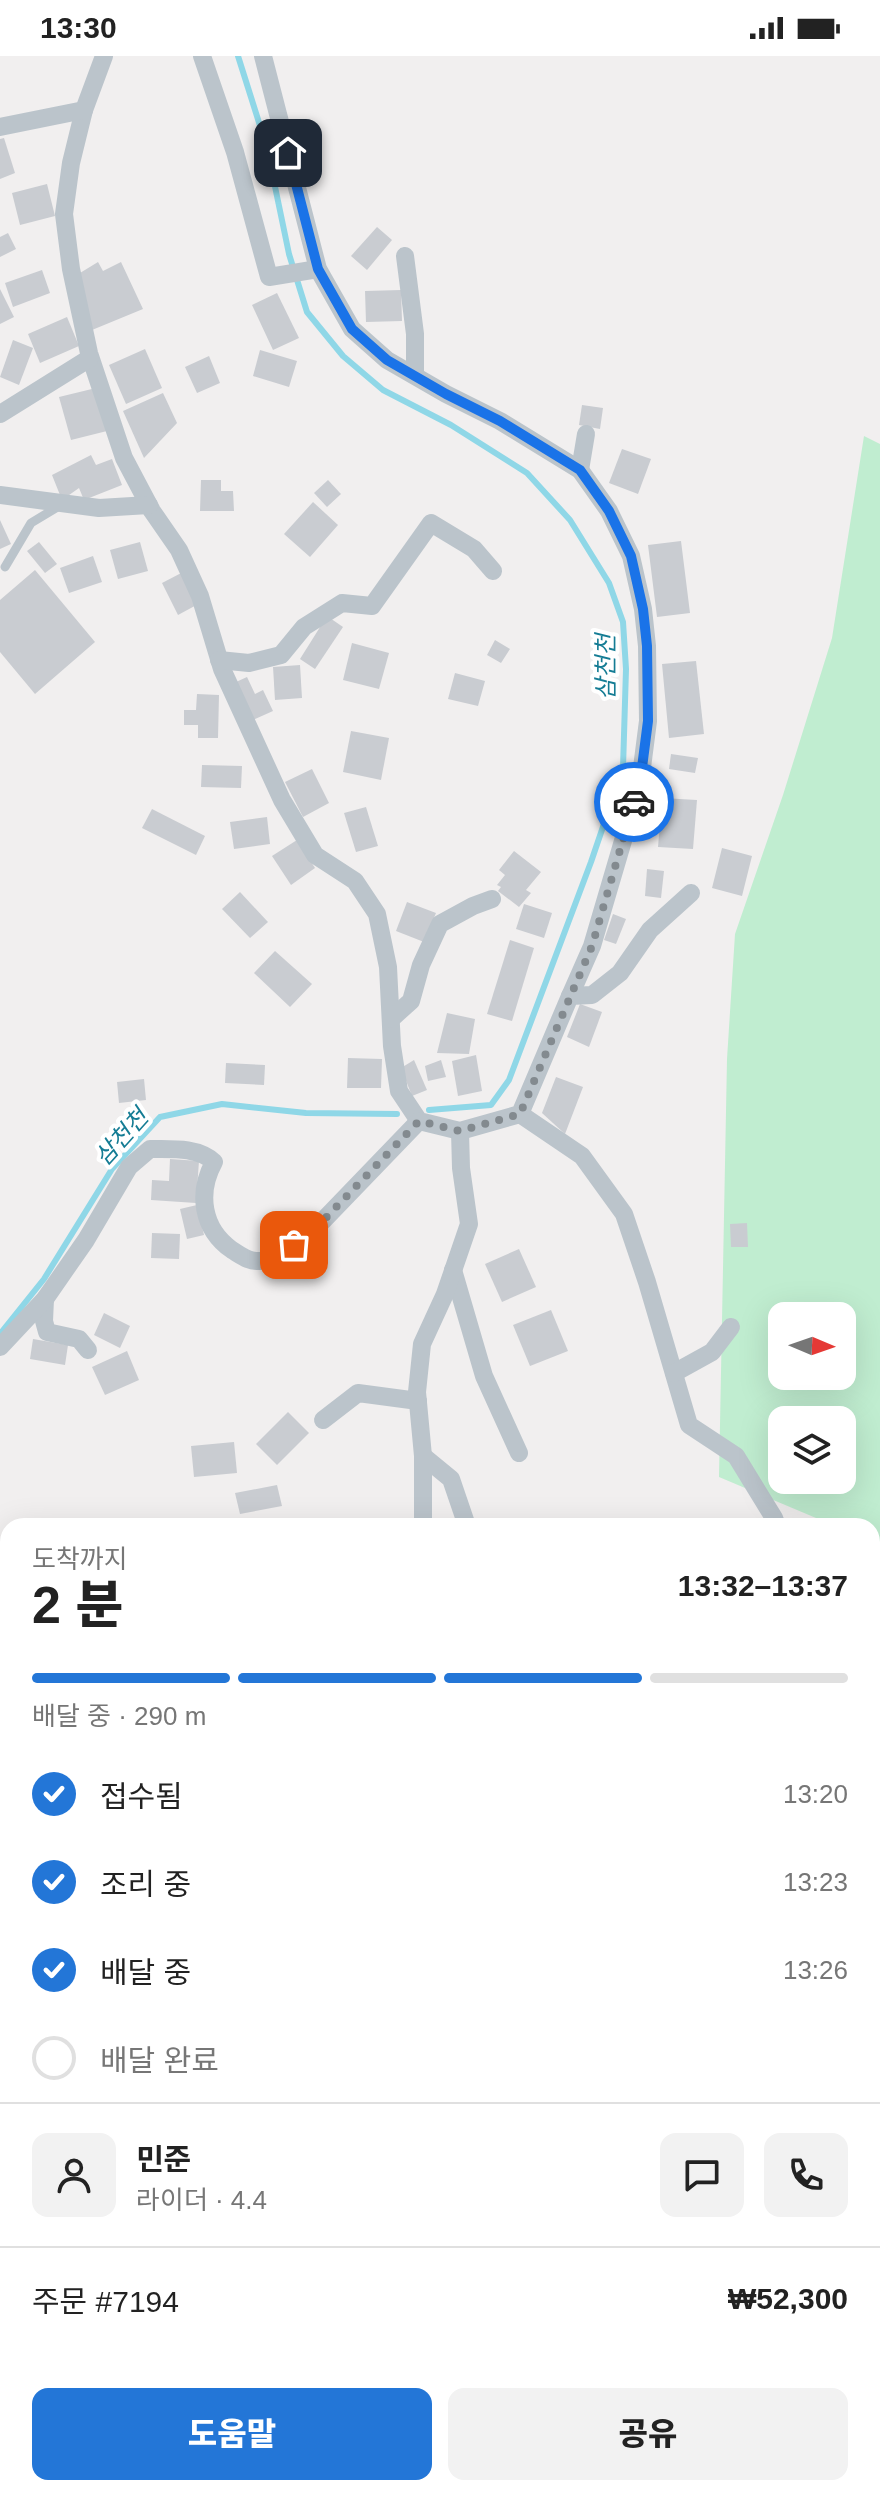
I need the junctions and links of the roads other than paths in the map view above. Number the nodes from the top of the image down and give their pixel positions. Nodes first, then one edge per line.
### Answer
1 (104, 56) edge
2 (202, 56) edge
3 (263, 56) edge
4 (84, 110) junction
5 (0, 127) edge
6 (405, 256) dead end
7 (313, 270) junction
8 (90, 358) junction
9 (415, 375) junction
10 (0, 414) edge
11 (586, 434) dead end
12 (580, 470) junction
13 (0, 495) edge
14 (64, 504) junction
15 (149, 505) junction
16 (5, 567) dead end
17 (493, 571) dead end
18 (219, 660) junction
19 (691, 893) dead end
20 (492, 899) dead end
21 (570, 996) junction
22 (391, 1019) junction
23 (520, 1114) junction
24 (419, 1121) junction
25 (460, 1131) junction
26 (453, 1270) junction
27 (45, 1299) junction
28 (731, 1327) dead end
29 (0, 1347) edge
30 (88, 1350) dead end
31 (674, 1373) junction
32 (418, 1401) junction
33 (323, 1420) dead end
34 (519, 1453) dead end
35 (423, 1456) junction
36 (423, 1518) edge
37 (464, 1518) edge
38 (774, 1518) edge

1 - 4 street
2 - 7 street
3 - 7 street
4 - 5 street
4 - 8 street
6 - 9 street
7 - 9 street
8 - 10 street
8 - 15 street
9 - 12 street
11 - 12 street
12 - 21 street
13 - 14 street
14 - 15 street
14 - 16 lane
15 - 18 street
17 - 18 street
18 - 22 street
19 - 21 street
20 - 22 street
21 - 23 street
22 - 24 street
23 - 25 street
23 - 31 street
24 - 25 street
24 - 27 street
25 - 26 street
26 - 32 street
26 - 34 street
27 - 29 street
27 - 30 street
28 - 31 street
31 - 38 street
32 - 33 street
32 - 35 street
35 - 36 street
35 - 37 street

